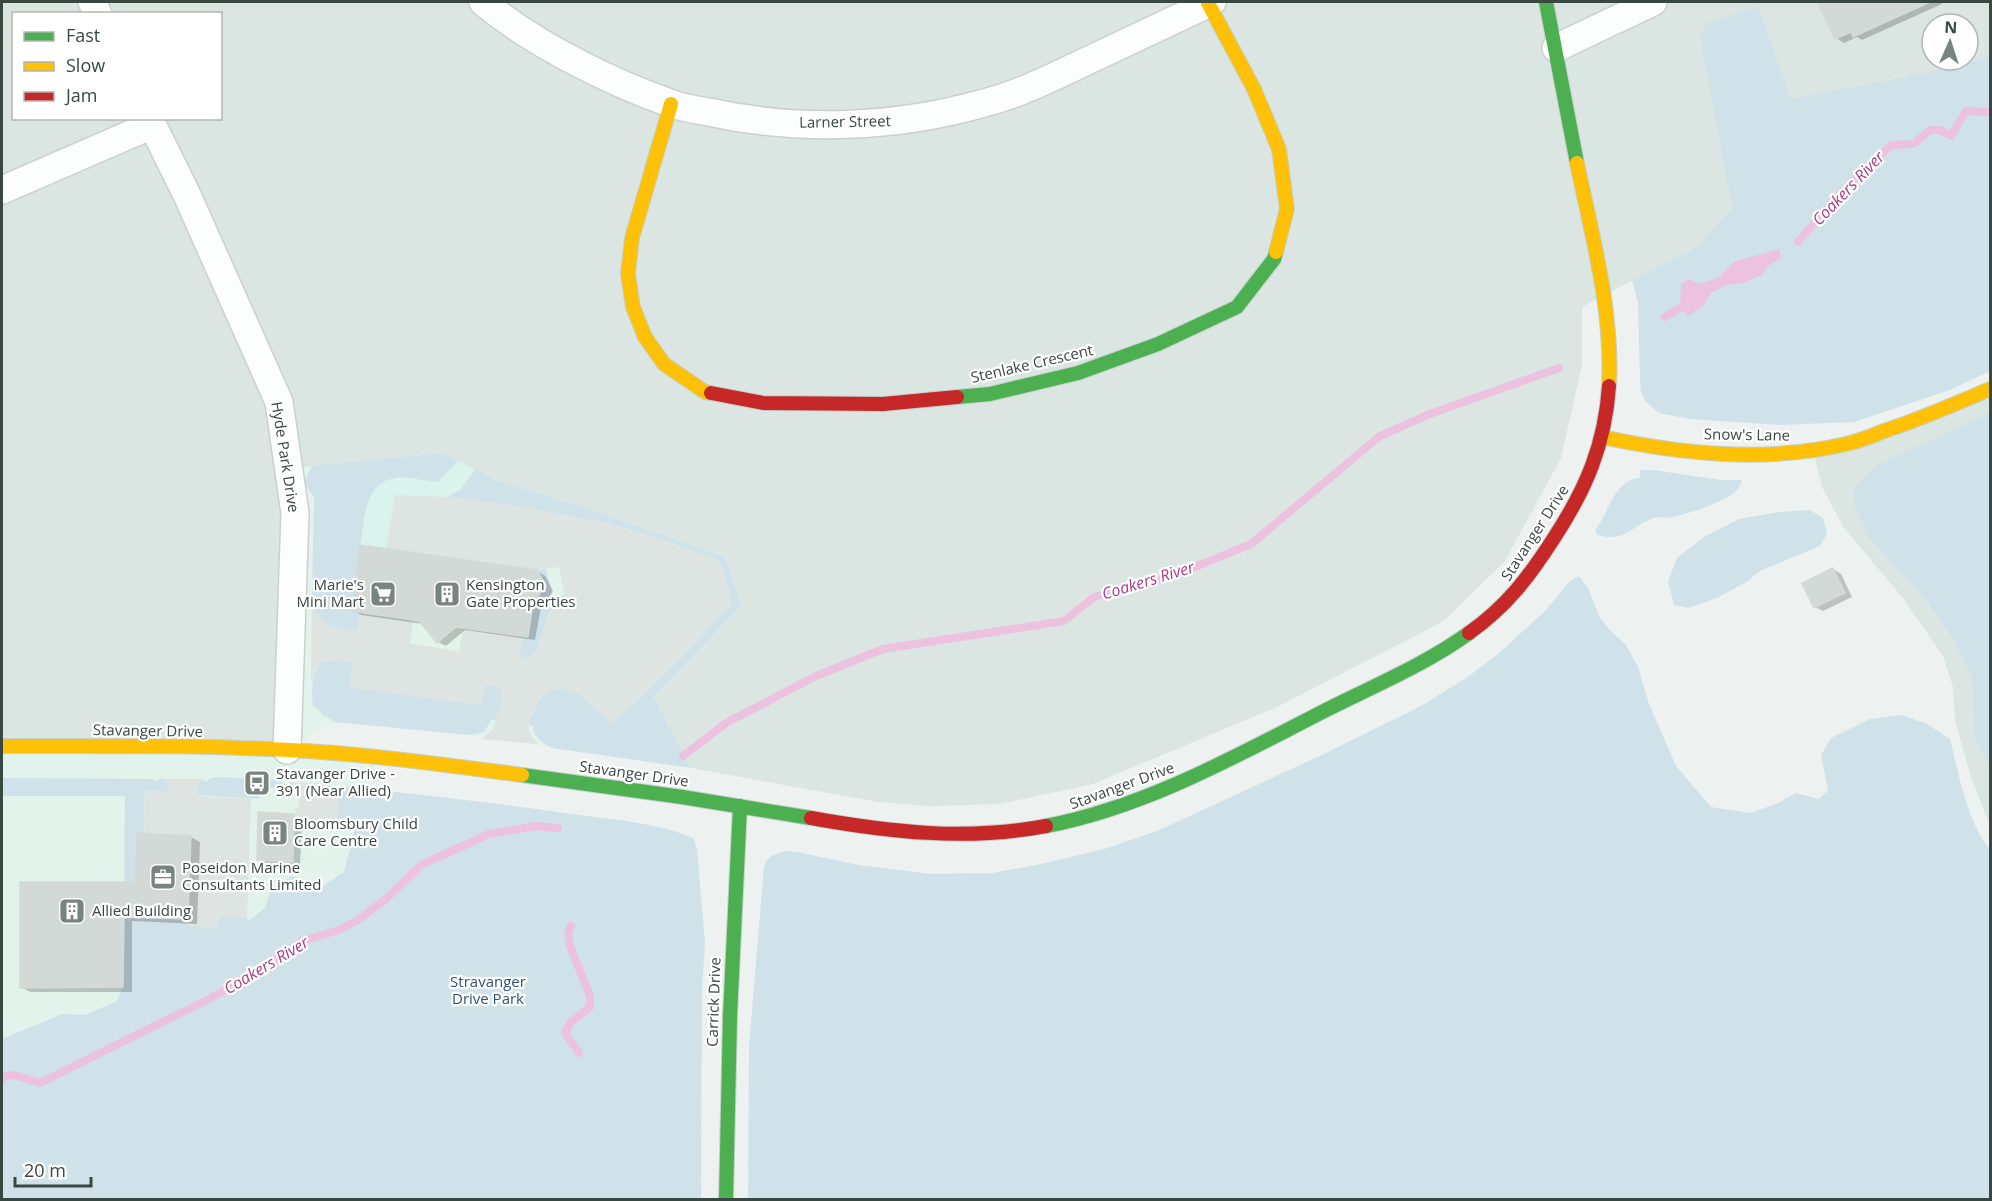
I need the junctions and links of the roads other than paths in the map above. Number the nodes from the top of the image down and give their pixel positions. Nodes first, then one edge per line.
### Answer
1 (483, 2) edge
2 (1210, 2) edge
3 (1546, 2) edge
4 (1653, 2) edge
5 (1556, 48) junction
6 (671, 104) junction
7 (151, 122) edge
8 (2, 190) edge
9 (1990, 389) edge
10 (1602, 437) junction
11 (2, 746) edge
12 (287, 750) junction
13 (740, 806) junction
14 (726, 1200) edge

1 - 6 street, Larner Street
2 - 6 street, Larner Street
2 - 6 street, Stenlake Crescent
3 - 5 street, Stavanger Drive
4 - 5 street
5 - 10 street, Stavanger Drive
7 - 8 street
7 - 12 street, Hyde Park Drive
9 - 10 street, Snow's Lane
10 - 13 street, Stavanger Drive
11 - 12 street, Stavanger Drive
12 - 13 street, Stavanger Drive
13 - 14 street, Carrick Drive

